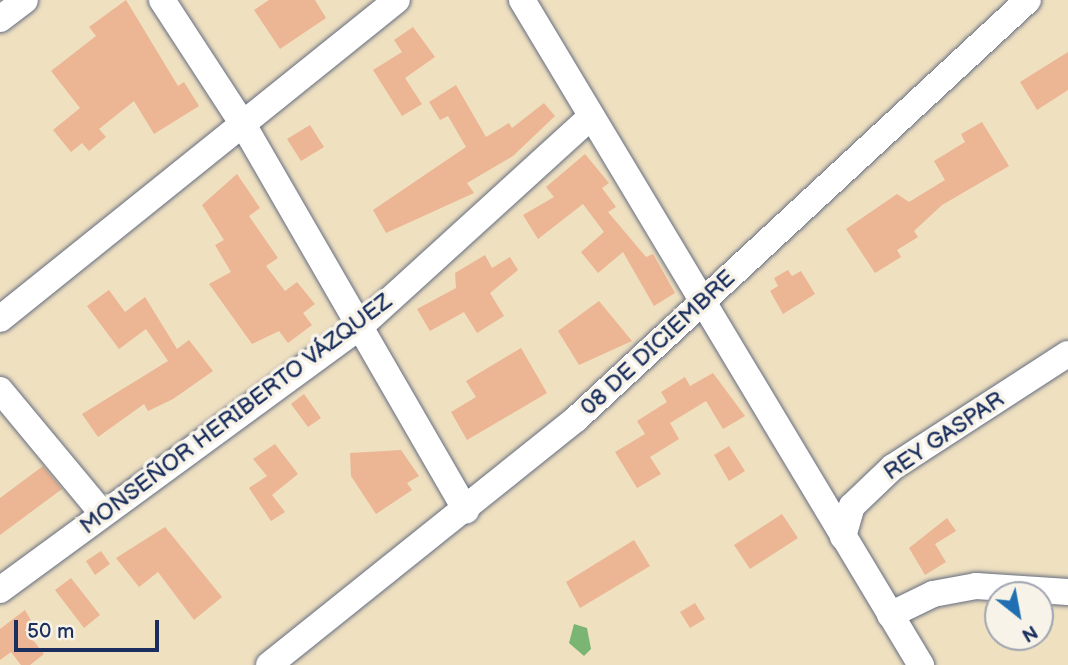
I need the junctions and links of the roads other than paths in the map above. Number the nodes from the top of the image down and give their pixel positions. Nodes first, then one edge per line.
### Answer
1 (25, 0) edge
2 (162, 0) edge
3 (397, 0) edge
4 (522, 0) edge
5 (1028, 0) edge
6 (0, 19) edge
7 (591, 117) junction
8 (244, 126) junction
9 (700, 303) junction
10 (0, 319) edge
11 (361, 326) junction
12 (1068, 354) edge
13 (0, 390) edge
14 (466, 510) junction
15 (103, 514) junction
16 (843, 537) junction
17 (0, 590) edge
18 (1068, 592) edge
19 (890, 615) junction
20 (269, 665) edge
21 (921, 665) edge

1 - 6 street
2 - 8 street
3 - 8 street
4 - 7 street
5 - 9 street, 08 DE DICIEMBRE
7 - 9 street
7 - 11 street, MONSEÑOR HERIBERTO VÁZQUEZ
8 - 10 street
8 - 11 street
9 - 14 street, 08 DE DICIEMBRE
9 - 16 street
11 - 14 street
11 - 15 street, MONSEÑOR HERIBERTO VÁZQUEZ
12 - 16 street, REY GASPAR
13 - 15 street
14 - 20 street, 08 DE DICIEMBRE
15 - 17 street, MONSEÑOR HERIBERTO VÁZQUEZ
16 - 19 street
18 - 19 street
19 - 21 street

